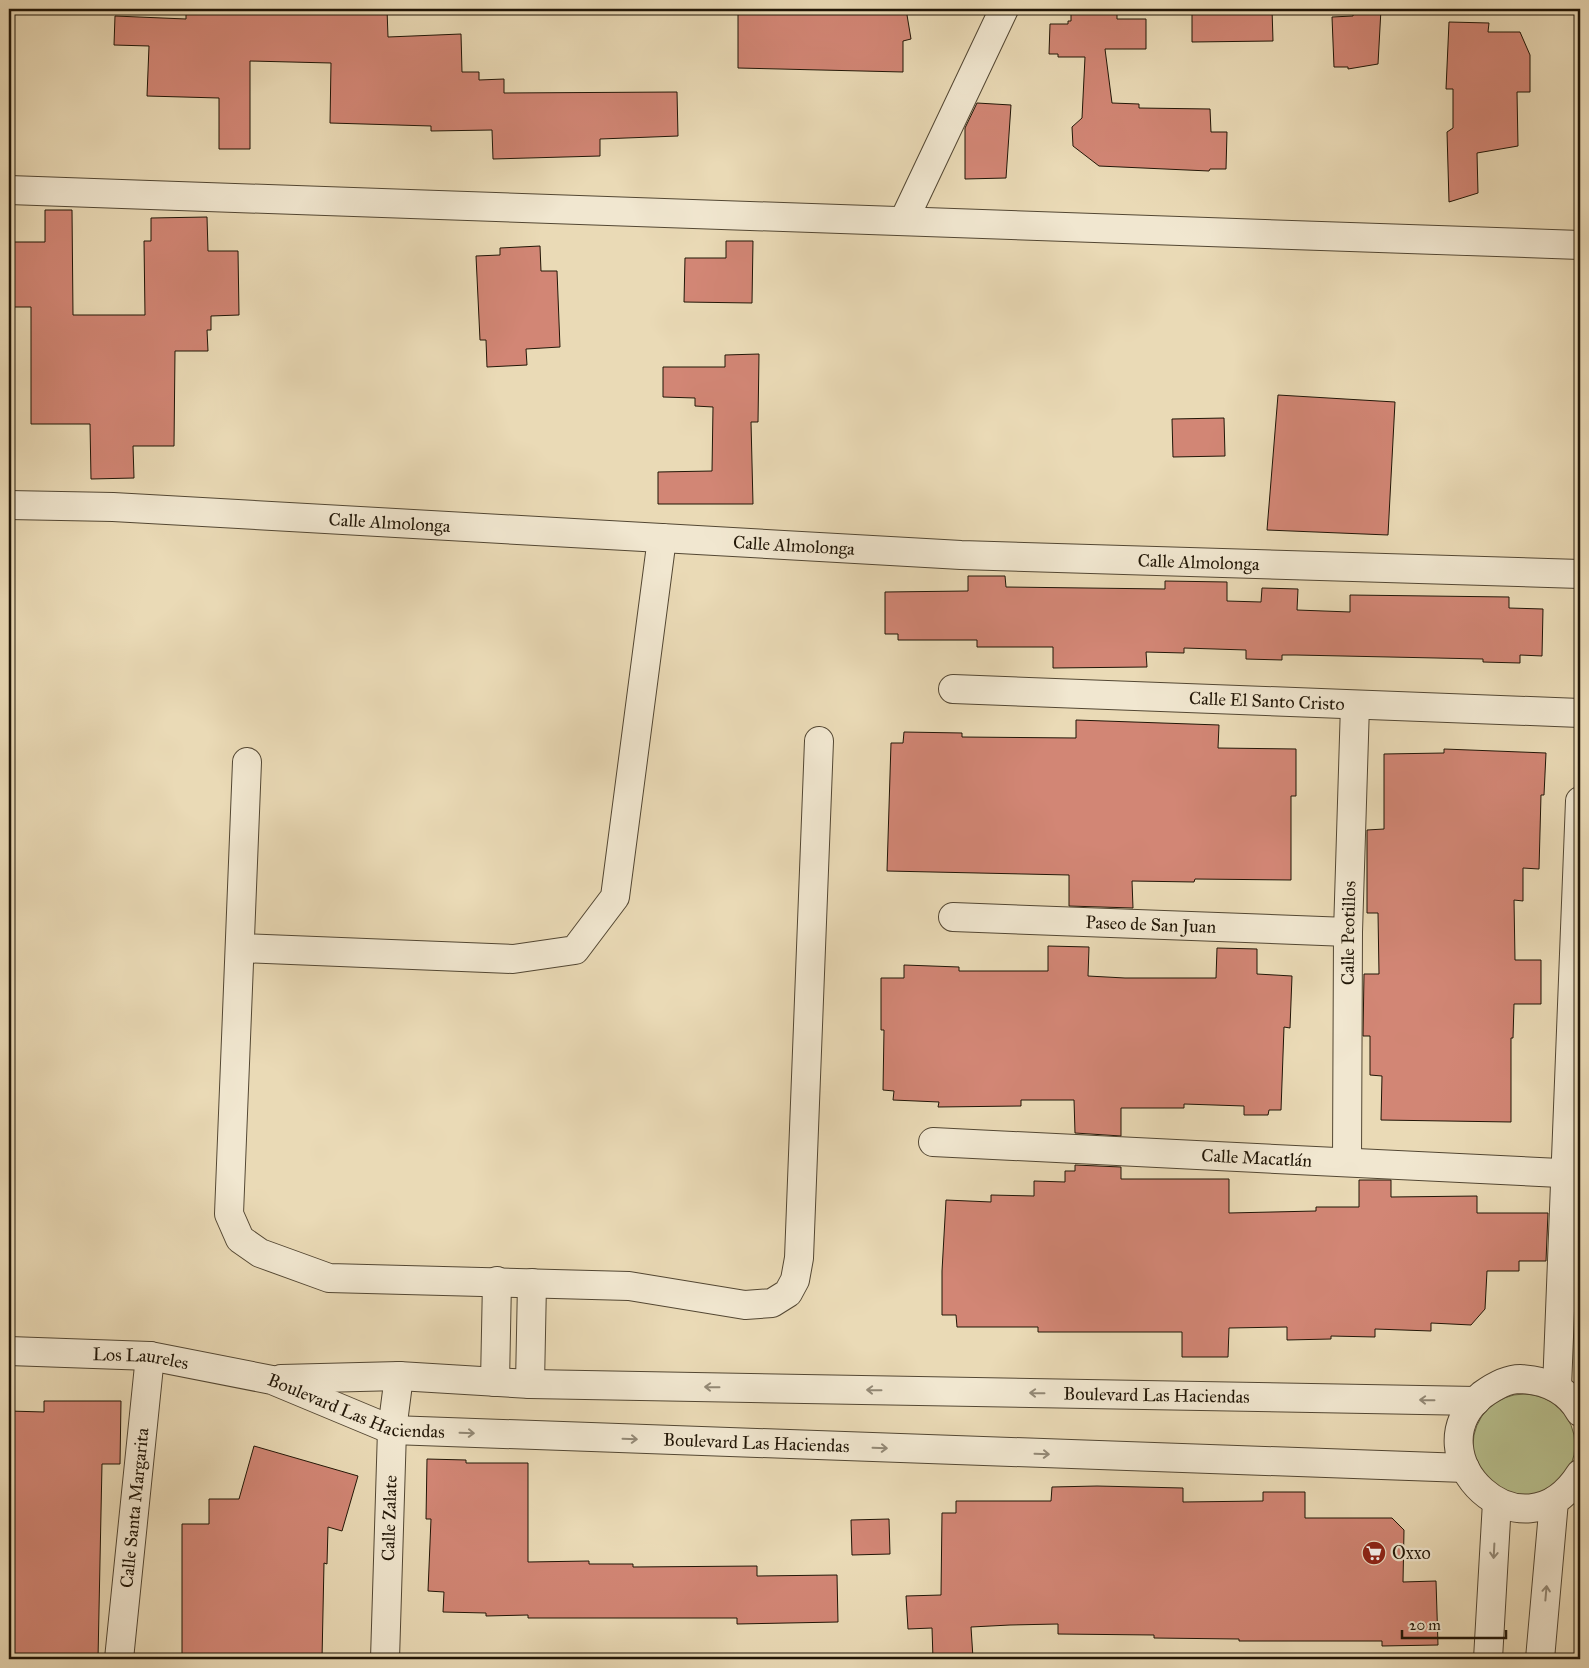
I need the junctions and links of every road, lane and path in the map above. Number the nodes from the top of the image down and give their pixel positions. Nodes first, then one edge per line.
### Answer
1 (1004, 9) edge
2 (9, 190) edge
3 (904, 220) junction
4 (1580, 245) edge
5 (9, 505) edge
6 (662, 538) junction
7 (1580, 574) edge
8 (953, 689) dead end
9 (1355, 705) junction
10 (1580, 713) edge
11 (819, 741) dead end
12 (247, 762) dead end
13 (1580, 801) edge
14 (953, 917) dead end
15 (1348, 932) junction
16 (240, 948) junction
17 (933, 1142) dead end
18 (1346, 1162) junction
19 (1573, 1173) edge
20 (497, 1281) junction
21 (532, 1283) junction
22 (9, 1351) edge
23 (150, 1356) junction
24 (399, 1376) junction
25 (272, 1380) junction
26 (495, 1382) junction
27 (530, 1384) junction
28 (1476, 1401) junction
29 (1573, 1402) edge
30 (392, 1430) junction
31 (1465, 1468) junction
32 (1580, 1474) edge
33 (1554, 1501) junction
34 (1497, 1502) junction
35 (120, 1659) edge
36 (385, 1659) edge
37 (1488, 1659) edge
38 (1540, 1659) edge

1 - 3 street
2 - 3 street
3 - 4 street
5 - 6 street, Calle Almolonga
6 - 7 street, Calle Almolonga
6 - 16 street
8 - 9 street, Calle El Santo Cristo
9 - 10 street, Calle El Santo Cristo
9 - 15 street, Calle Peotillos
11 - 21 street
12 - 16 street
13 - 19 street
14 - 15 street, Paseo de San Juan
15 - 18 street, Calle Peotillos
16 - 20 street
17 - 18 street, Calle Macatlán
18 - 19 street, Calle Macatlán
19 - 29 street
20 - 21 street
20 - 26 street
21 - 27 street
22 - 23 street, Los Laureles
23 - 25 street, Los Laureles
23 - 35 street, Calle Santa Margarita
24 - 25 street, Boulevard Las Haciendas
24 - 26 street, Boulevard Las Haciendas
24 - 30 street, Calle Zalate
25 - 30 street, Boulevard Las Haciendas
26 - 27 street, Boulevard Las Haciendas
28 -> 27 street, Boulevard Las Haciendas
28 - 29 street
28 - 31 street
30 -> 31 street, Boulevard Las Haciendas
30 - 36 street, Calle Zalate
31 - 34 street
32 - 33 street
33 - 34 street
38 -> 33 street
34 -> 37 street

